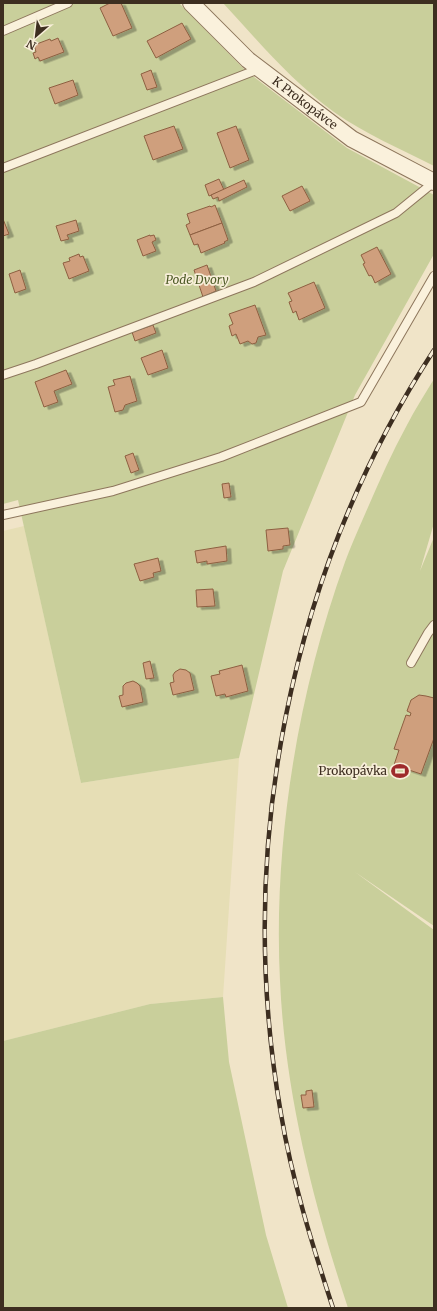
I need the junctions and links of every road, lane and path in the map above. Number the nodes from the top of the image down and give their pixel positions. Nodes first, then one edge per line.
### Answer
1 (68, 3) edge
2 (191, 3) edge
3 (3, 31) edge
4 (259, 69) junction
5 (3, 168) edge
6 (434, 182) edge
7 (434, 276) edge
8 (3, 375) edge
9 (3, 515) edge
10 (434, 625) edge
11 (411, 663) dead end

1 - 3 lane
2 - 4 street, K Prokopávce
4 - 5 lane
4 - 6 street, K Prokopávce
6 - 8 lane
7 - 9 lane
10 - 11 lane

